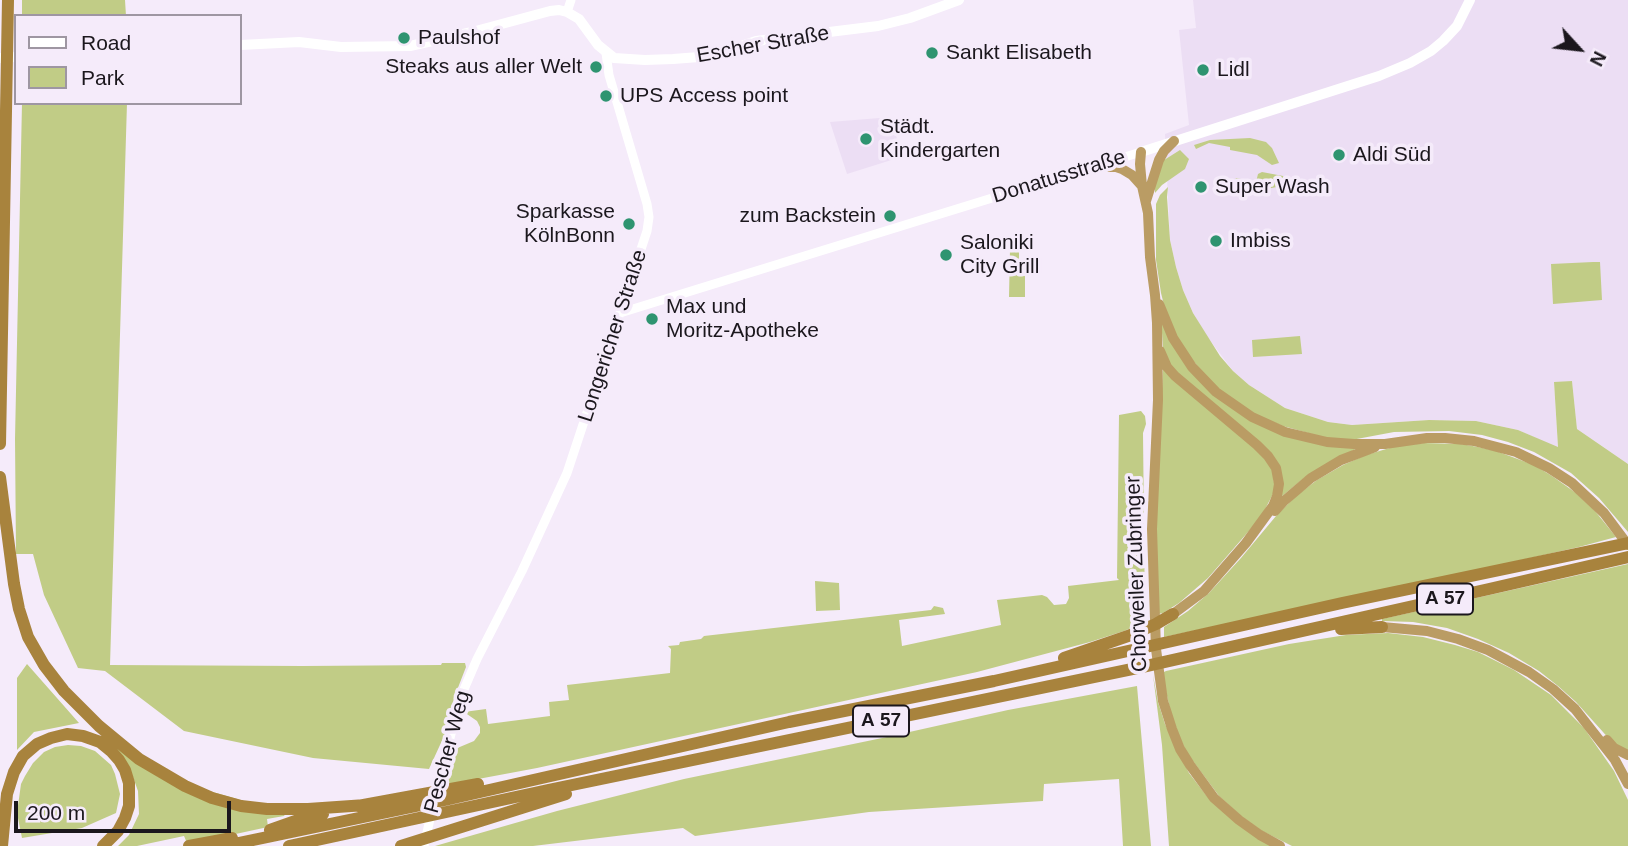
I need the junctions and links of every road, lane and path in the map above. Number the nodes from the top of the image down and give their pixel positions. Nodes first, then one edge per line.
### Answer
1 (8, 0) edge
2 (571, 0) edge
3 (959, 0) edge
4 (1471, 0) edge
5 (567, 12) junction
6 (242, 45) edge
7 (606, 53) junction
8 (8, 58) edge
9 (1174, 141) junction
10 (1141, 152) junction
11 (1094, 167) junction
12 (1142, 186) junction
13 (1146, 201) junction
14 (1155, 295) junction
15 (620, 313) junction
16 (1157, 345) junction
17 (0, 444) edge
18 (1385, 444) junction
19 (0, 477) edge
20 (1246, 543) junction
21 (1624, 550) edge
22 (1173, 614) joint
23 (1382, 626) joint
24 (1268, 638) junction
25 (477, 659) joint
26 (994, 681) junction
27 (1588, 725) junction
28 (1628, 755) edge
29 (620, 776) junction
30 (530, 780) junction
31 (1626, 780) edge
32 (412, 801) junction
33 (366, 805) junction
34 (443, 806) junction
35 (0, 816) edge
36 (405, 844) edge
37 (1, 846) edge
38 (103, 846) edge
39 (189, 846) edge
40 (224, 846) edge
41 (289, 846) edge
42 (424, 846) edge
43 (1280, 846) edge

1 - 8 highway
2 - 5 street
3 - 7 main road, Escher Straße
4 - 9 main road, Donatusstraße
5 - 6 main road
5 - 7 main road, Longericher Straße
7 - 15 street, Longericher Straße
8 - 17 highway
9 - 10 main road, Donatusstraße
9 - 13 highway
10 - 11 street, Donatusstraße
10 - 12 highway, Chorweiler Zubringer
10 - 13 highway
11 - 12 highway
11 - 15 street, Donatusstraße
12 - 13 highway, Chorweiler Zubringer
13 - 14 highway, Chorweiler Zubringer
14 - 16 highway, Chorweiler Zubringer
14 - 18 highway, Chorweiler Zubringer
15 - 25 street, Longericher Straße
16 - 20 highway
16 - 43 highway, Chorweiler Zubringer
18 - 20 highway
18 - 21 highway, Chorweiler Zubringer
19 - 33 highway
20 - 22 highway
21 - 24 highway, A 57
21 - 26 highway, A 57
22 - 26 highway
23 - 24 highway
23 - 27 highway
24 - 29 highway, A 57
25 - 42 street, Pescher Weg
26 - 30 highway, A 57
27 - 28 highway
27 - 31 highway
29 - 34 highway, A 57
29 - 36 highway
30 - 32 highway
30 - 34 highway, A 57
32 - 33 highway
32 - 34 highway, A 57
32 - 40 highway, A 57
33 - 39 highway
34 - 41 highway, A 57
35 - 37 highway
37 - 38 highway

